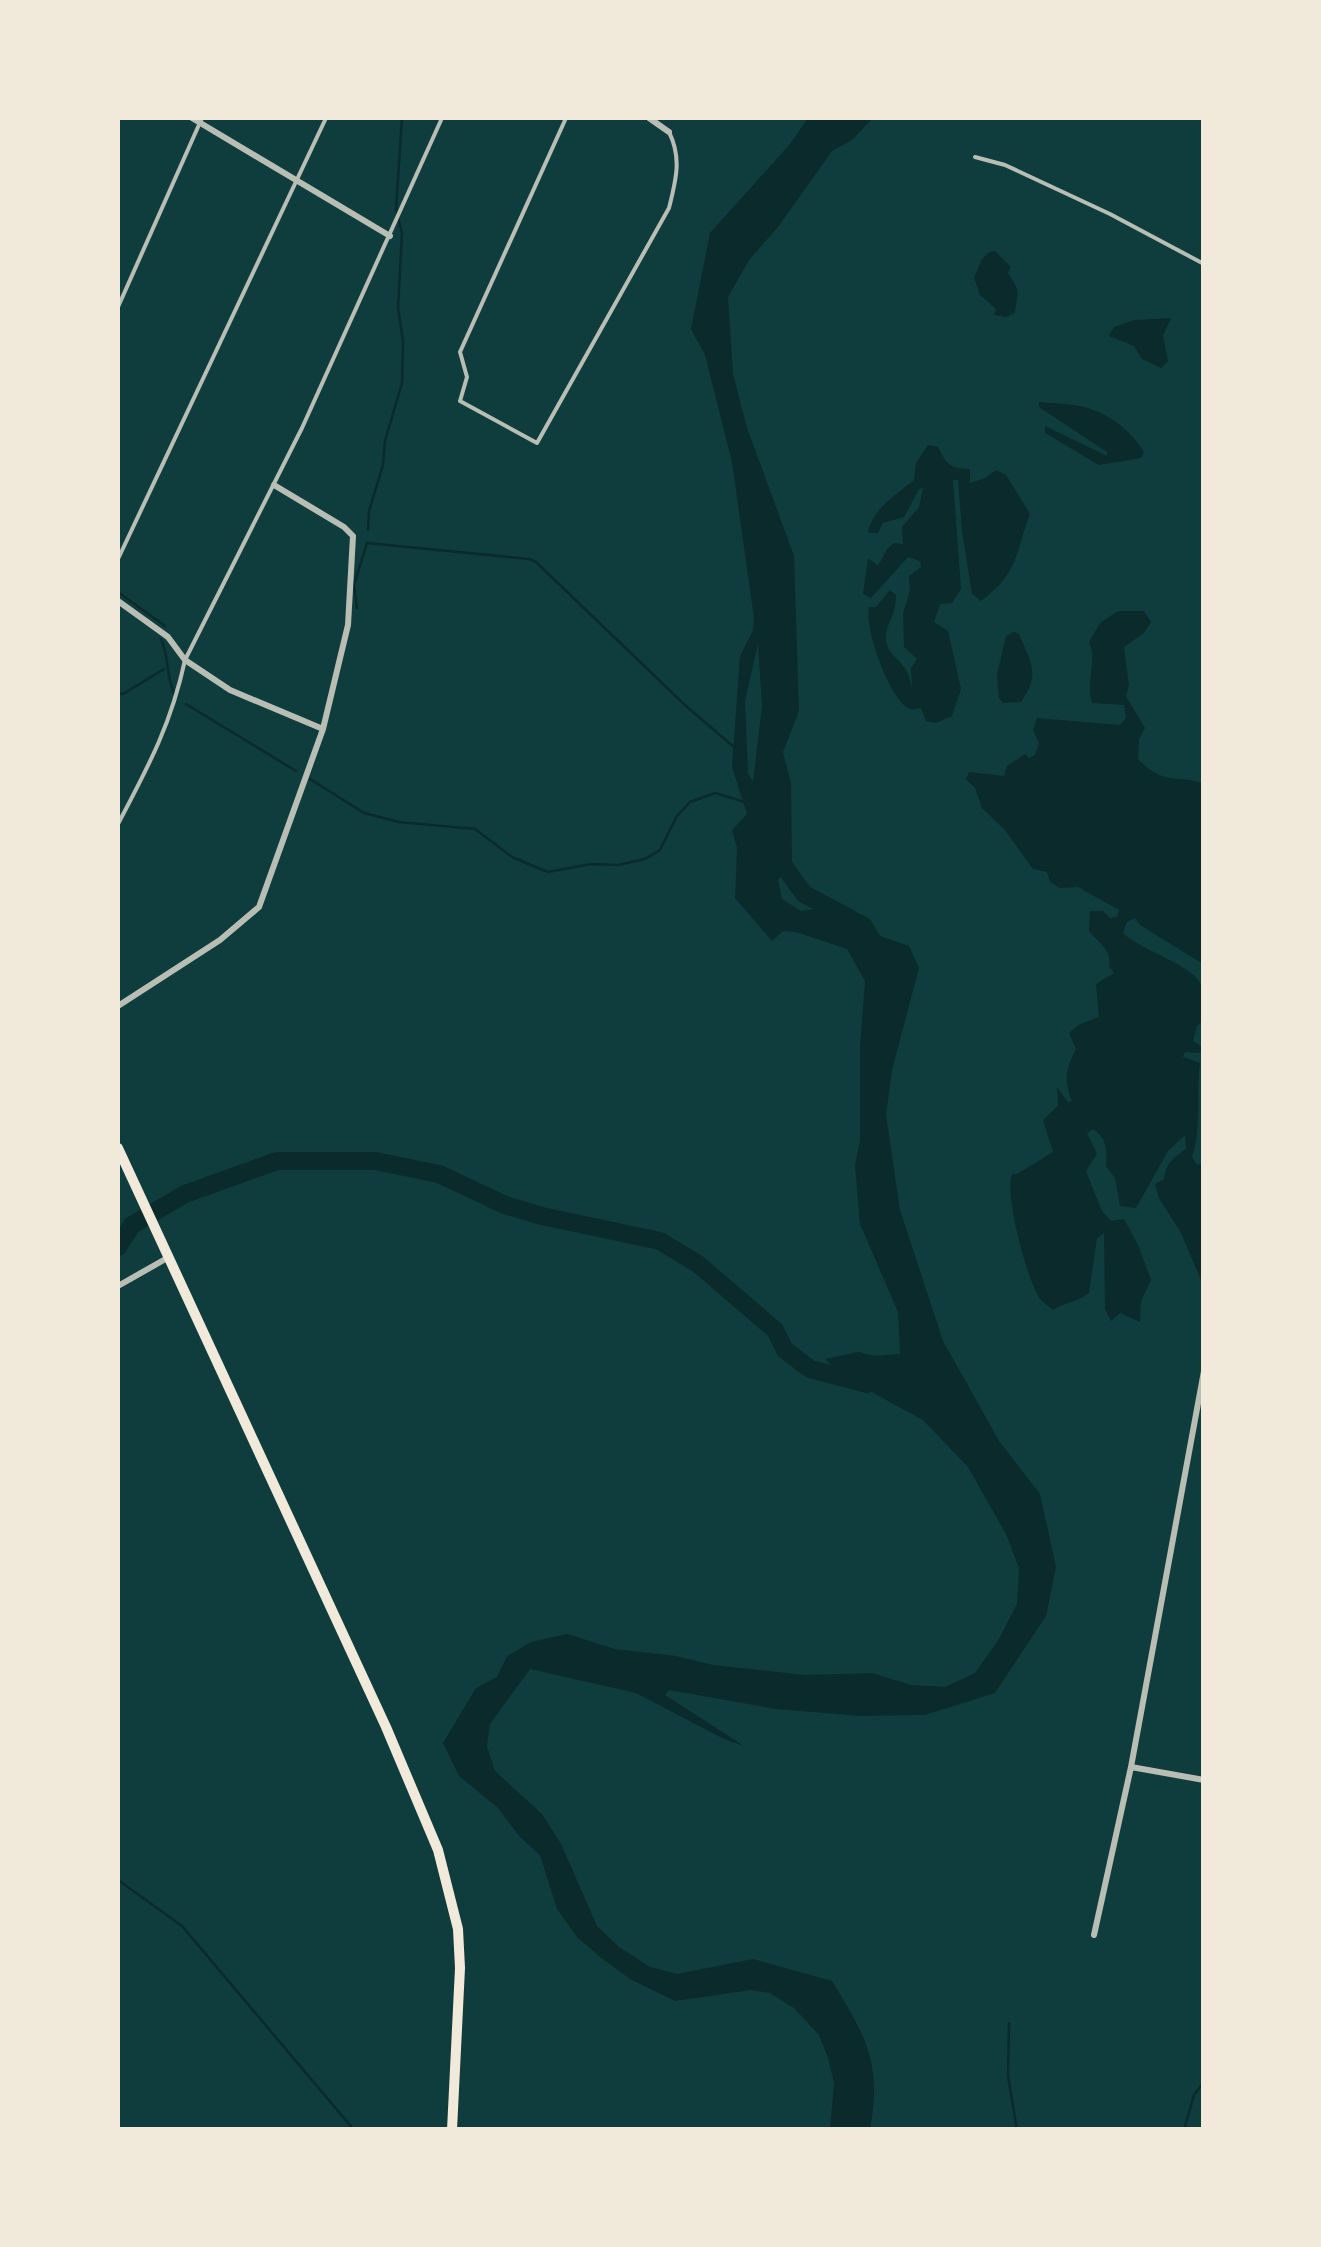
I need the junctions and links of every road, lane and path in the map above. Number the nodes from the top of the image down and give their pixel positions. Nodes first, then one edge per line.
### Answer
1 (192, 118) edge
2 (326, 118) edge
3 (442, 118) edge
4 (566, 118) edge
5 (649, 118) edge
6 (201, 120) edge
7 (669, 132) joint
8 (975, 156) dead end
9 (300, 180) junction
10 (390, 236) junction
11 (1204, 264) edge
12 (118, 308) edge
13 (274, 485) junction
14 (118, 559) edge
15 (118, 601) edge
16 (185, 660) junction
17 (323, 729) junction
18 (118, 824) edge
19 (118, 1006) edge
20 (118, 1148) edge
21 (170, 1256) junction
22 (118, 1286) edge
23 (1204, 1370) edge
24 (1131, 1767) junction
25 (1204, 1780) edge
26 (1094, 1935) dead end
27 (452, 2130) edge

1 - 6 street
2 - 9 lane
3 - 10 lane
4 - 7 lane
5 - 7 street
6 - 9 street
6 - 12 lane
8 - 11 lane
9 - 10 street
9 - 14 lane
10 - 13 lane
13 - 16 lane
13 - 17 street
15 - 16 street
16 - 17 street
16 - 18 lane
17 - 19 street
20 - 21 highway
21 - 22 street
21 - 27 highway
23 - 24 street
24 - 25 street
24 - 26 street

